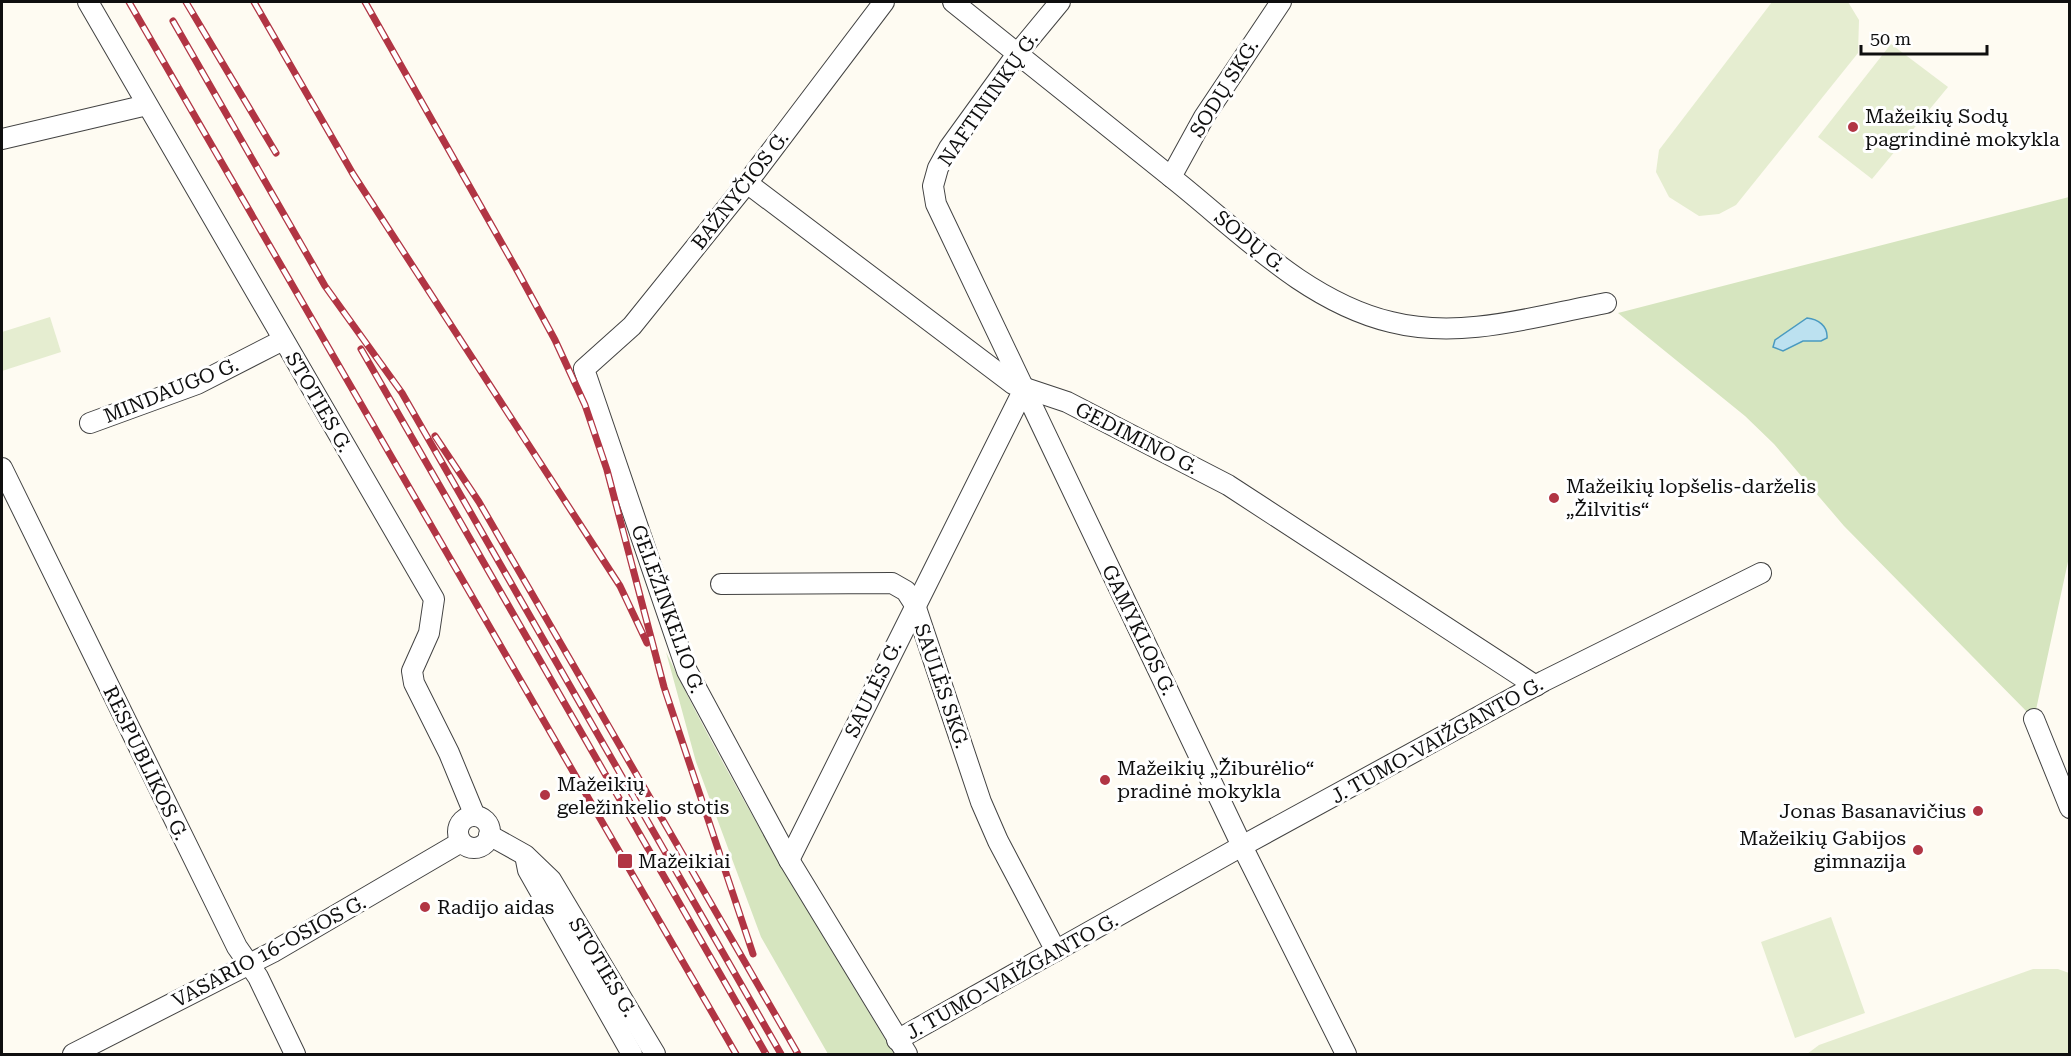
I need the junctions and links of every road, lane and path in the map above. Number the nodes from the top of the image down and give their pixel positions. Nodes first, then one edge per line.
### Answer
1 (88, 2) edge
2 (884, 2) edge
3 (953, 2) edge
4 (1060, 2) edge
5 (1281, 2) edge
6 (1017, 54) junction
7 (147, 105) junction
8 (2, 139) edge
9 (1171, 177) junction
10 (747, 183) junction
11 (936, 204) joint
12 (1606, 303) dead end
13 (283, 340) junction
14 (584, 369) joint
15 (1024, 389) junction
16 (90, 423) dead end
17 (2, 468) edge
18 (1761, 573) dead end
19 (722, 584) dead end
20 (915, 605) junction
21 (1536, 686) junction
22 (2034, 719) dead end
23 (2070, 808) edge
24 (475, 816) junction
25 (489, 835) junction
26 (461, 842) junction
27 (1242, 846) junction
28 (525, 855) junction
29 (789, 860) junction
30 (1056, 951) junction
31 (248, 964) junction
32 (902, 1047) edge
33 (73, 1054) edge
34 (295, 1054) edge
35 (632, 1054) edge
36 (656, 1054) edge
37 (1346, 1054) edge

1 - 7 street, STOTIES G.
2 - 10 street, BAŽNYČIOS G.
3 - 6 street, SODŲ G.
4 - 6 street, NAFTININKŲ G.
5 - 9 street, SODŲ SKG.
6 - 9 street, SODŲ G.
6 - 11 street, NAFTININKŲ G.
7 - 8 street
7 - 13 street, STOTIES G.
9 - 12 street, SODŲ G.
10 - 14 street, BAŽNYČIOS G.
10 - 15 street, GEDIMINO G.
11 - 15 street, GAMYKLOS G.
13 - 16 street, MINDAUGO G.
13 - 24 street, STOTIES G.
14 - 29 street, GELEŽINKELIO G.
15 - 20 street, SAULĖS G.
15 - 21 street, GEDIMINO G.
15 - 27 street, GAMYKLOS G.
17 - 31 street, RESPUBLIKOS G.
18 - 21 street, J. TUMO-VAIŽGANTO G.
19 - 20 street, SAULĖS SKG.
20 - 29 street, SAULĖS G.
20 - 30 street, SAULĖS SKG.
21 - 27 street, J. TUMO-VAIŽGANTO G.
22 - 23 street
24 - 25 street
24 - 26 street
25 - 26 street
25 - 28 street, STOTIES G.
26 - 31 street, VASARIO 16-OSIOS G.
27 - 30 street, J. TUMO-VAIŽGANTO G.
27 - 37 street, GAMYKLOS G.
28 - 35 street, STOTIES G.
28 - 36 street, STOTIES G.
29 - 32 street, GELEŽINKELIO G.
30 - 32 street, J. TUMO-VAIŽGANTO G.
31 - 33 street, VASARIO 16-OSIOS G.
31 - 34 street, RESPUBLIKOS G.

